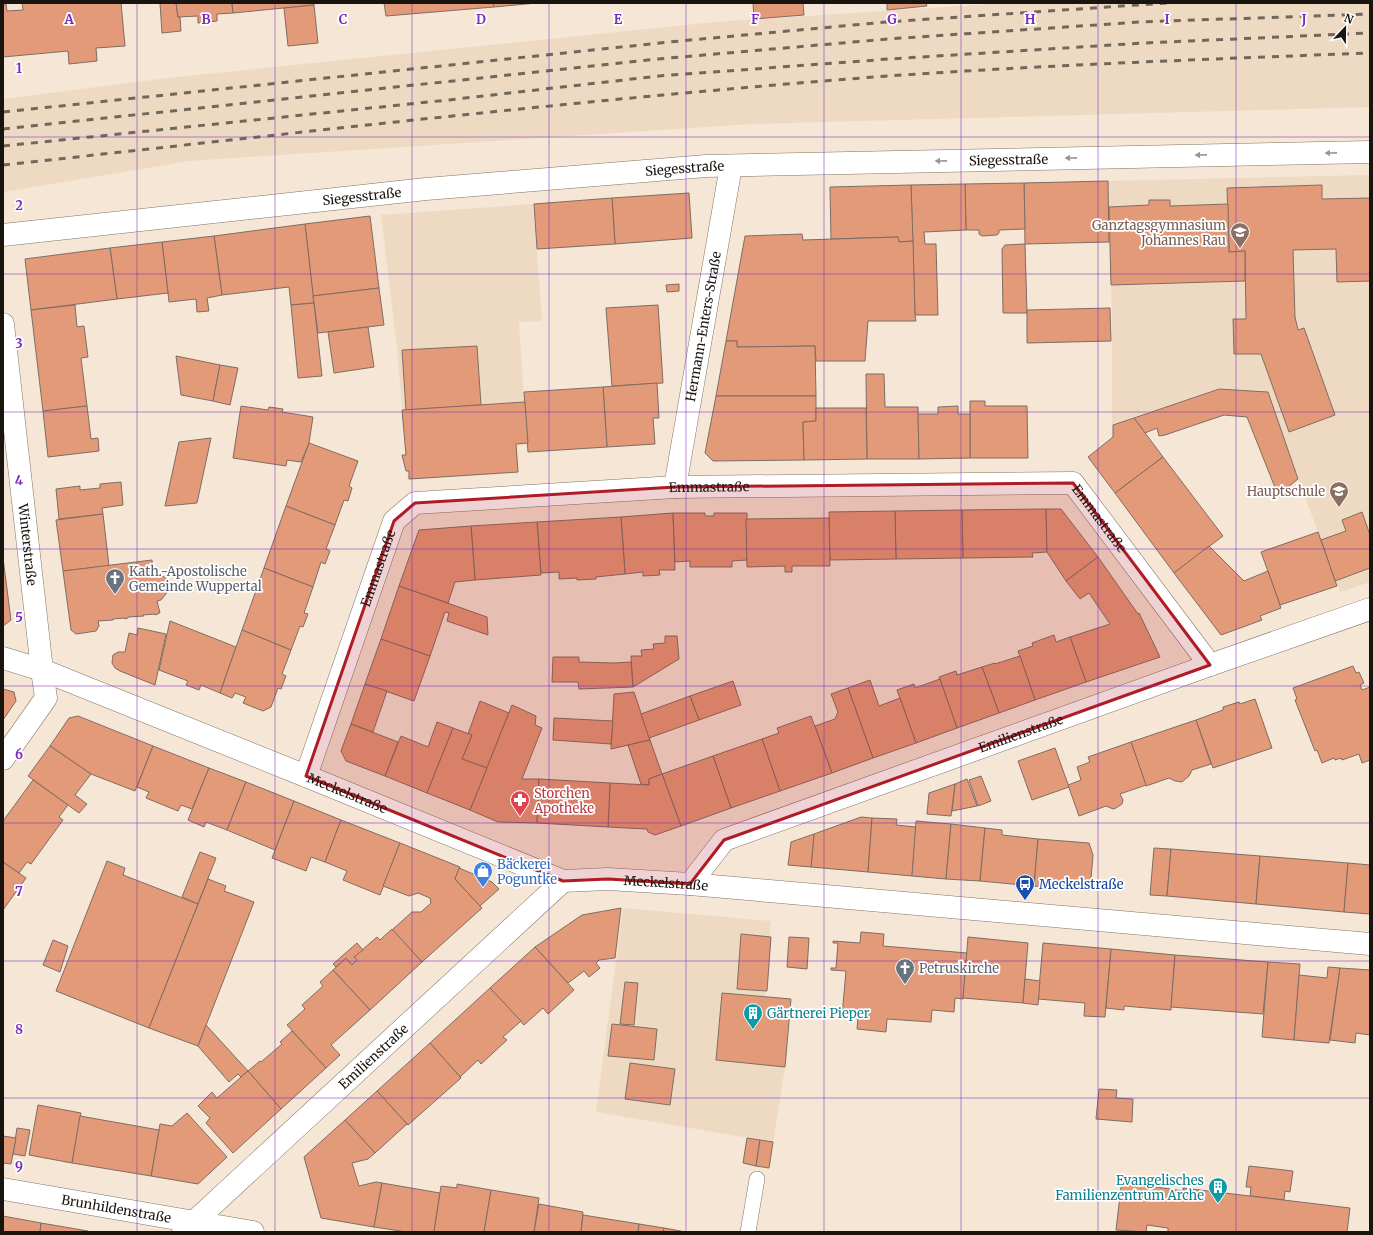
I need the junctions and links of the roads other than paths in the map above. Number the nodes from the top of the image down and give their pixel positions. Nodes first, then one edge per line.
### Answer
1 (1370, 152) edge
2 (731, 166) junction
3 (3, 235) edge
4 (3, 324) edge
5 (675, 487) junction
6 (1370, 609) edge
7 (3, 658) edge
8 (1210, 665) junction
9 (42, 670) junction
10 (3, 759) edge
11 (306, 776) junction
12 (563, 881) junction
13 (690, 884) junction
14 (1370, 944) edge
15 (757, 1179) dead end
16 (3, 1189) edge
17 (188, 1227) edge
18 (253, 1232) edge
19 (748, 1232) edge

1 -> 2 street, Siegesstraße
2 - 3 street, Siegesstraße
2 - 5 street, Hermann-Enters-Straße
4 - 9 street, Winterstraße
5 - 8 street, Emmastraße
5 - 11 street, Emmastraße
6 - 8 street, Emilienstraße
7 - 9 street, Meckelstraße
8 - 13 street, Emilienstraße
9 - 10 street, Winterstraße
9 - 11 street, Meckelstraße
11 - 12 street, Meckelstraße
12 - 13 street, Meckelstraße
12 - 17 street, Emilienstraße
13 - 14 street, Meckelstraße
15 - 19 lane
16 - 17 street, Brunhildenstraße
17 - 18 street, Brunhildenstraße

